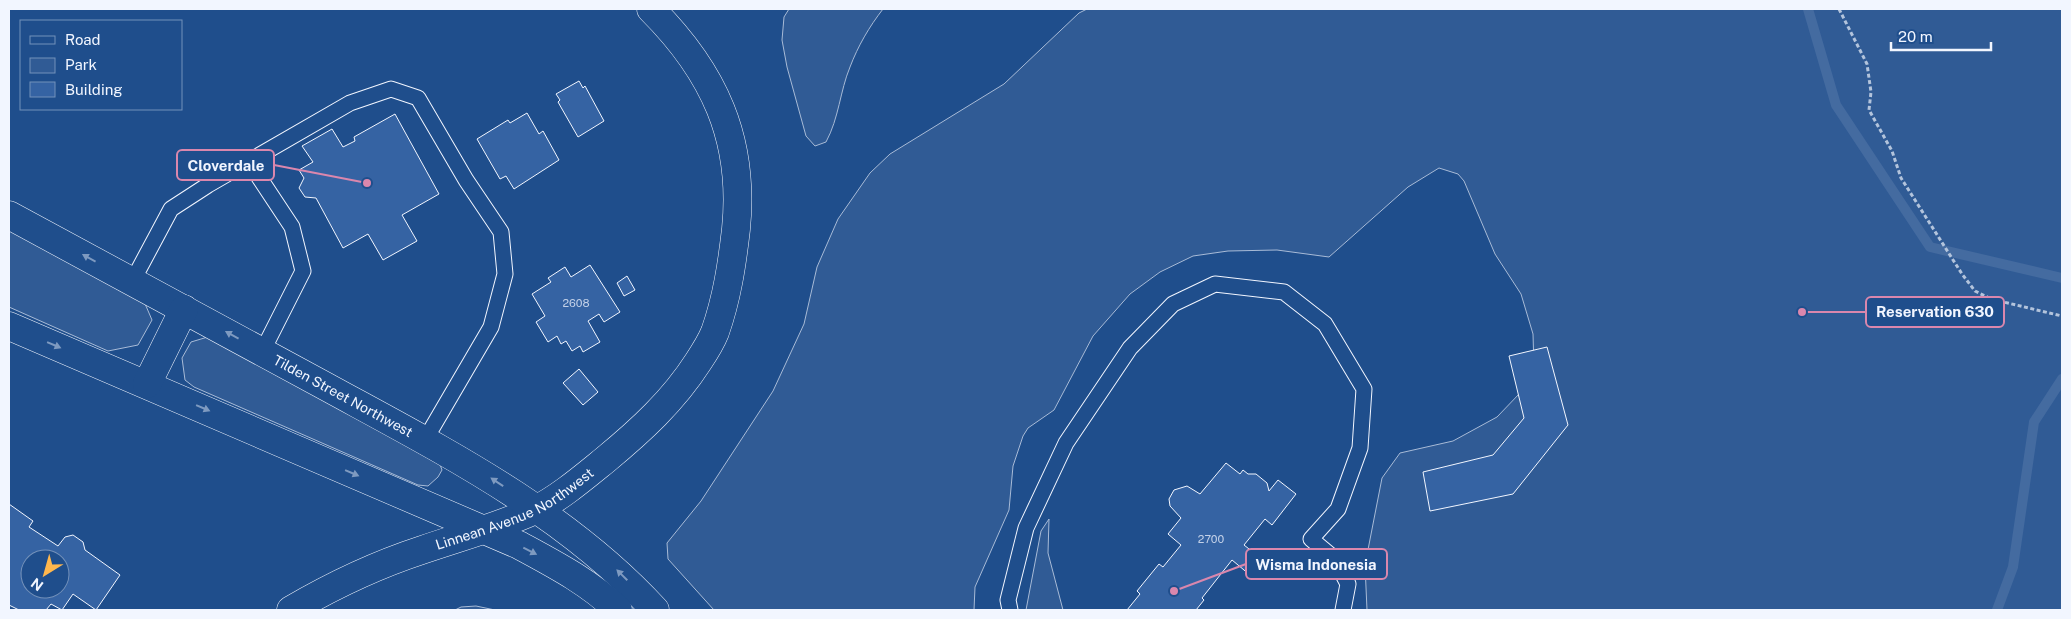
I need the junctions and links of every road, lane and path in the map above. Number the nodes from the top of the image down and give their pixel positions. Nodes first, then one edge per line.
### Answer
1 (651, 9) edge
2 (1839, 9) edge
3 (249, 162) junction
4 (9, 215) edge
5 (132, 282) junction
6 (184, 310) junction
7 (2062, 316) edge
8 (9, 326) edge
9 (262, 352) junction
10 (147, 384) junction
11 (425, 440) junction
12 (537, 510) junction
13 (486, 531) junction
14 (290, 610) edge
15 (618, 610) edge
16 (655, 610) edge
17 (1010, 610) edge
18 (1343, 610) edge

1 - 12 street, Linnean Avenue Northwest
2 - 7 path
3 - 5 lane
3 - 9 lane
3 - 11 lane
5 -> 4 street, Tilden Street Northwest
5 - 6 street, Tilden Street Northwest
9 -> 6 street, Tilden Street Northwest
6 - 10 street
8 -> 10 street
9 - 11 street, Tilden Street Northwest
10 -> 13 street
12 -> 11 street, Tilden Street Northwest
12 - 13 street, Linnean Avenue Northwest
16 -> 12 street, Tilden Street Northwest
13 - 14 street, Linnean Avenue Northwest
13 -> 15 street
17 - 18 lane

